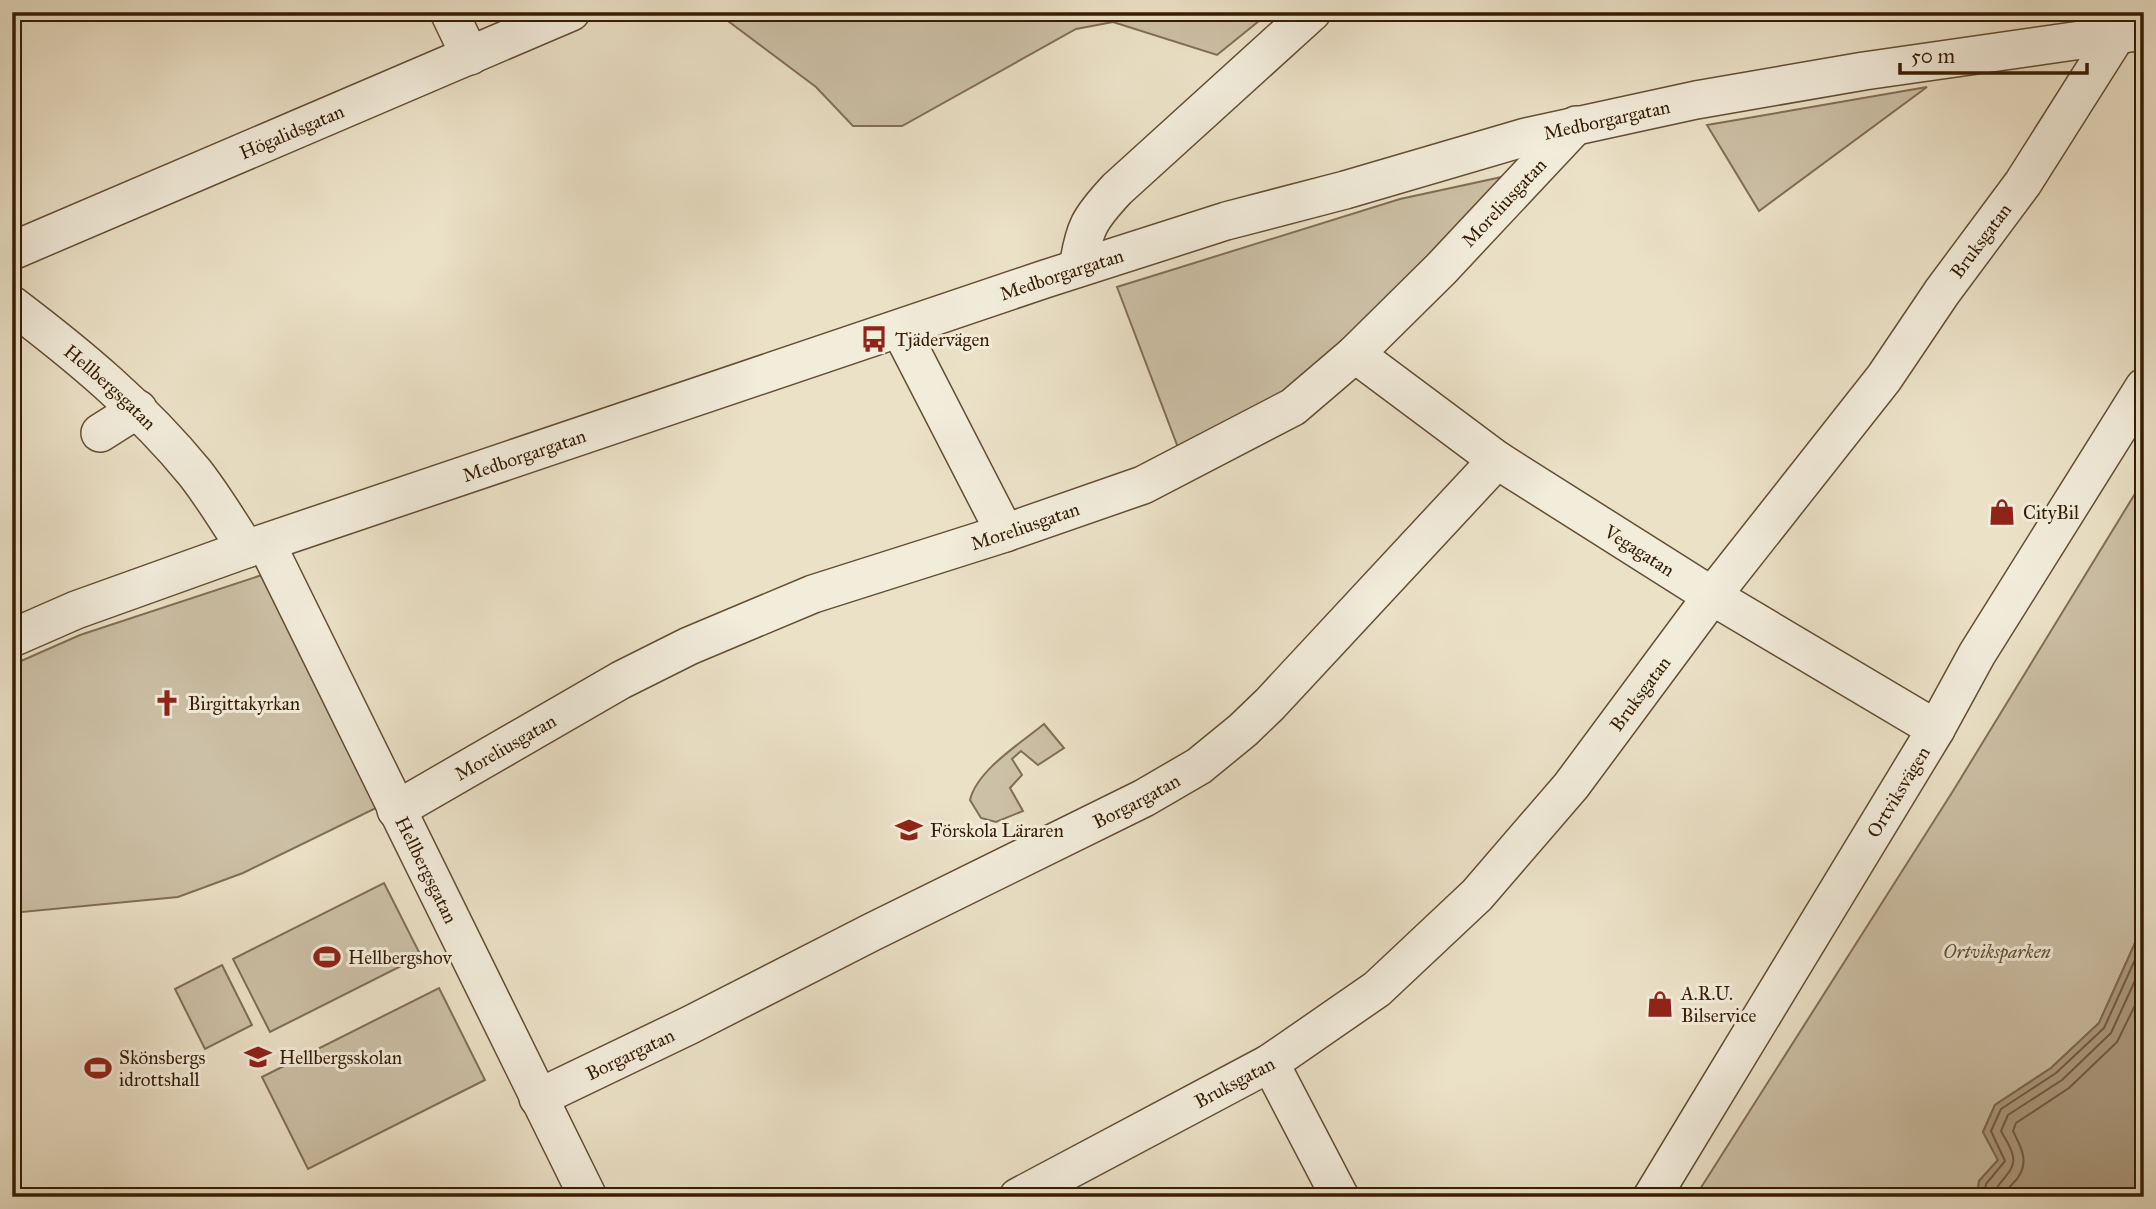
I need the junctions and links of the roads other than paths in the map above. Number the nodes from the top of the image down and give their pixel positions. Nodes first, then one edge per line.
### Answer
1 (449, 12) edge
2 (571, 12) edge
3 (1312, 12) edge
4 (2130, 34) edge
5 (470, 56) junction
6 (1576, 125) junction
7 (12, 251) edge
8 (1078, 268) junction
9 (12, 305) edge
10 (900, 329) junction
11 (1355, 354) junction
12 (2144, 387) edge
13 (138, 409) junction
14 (100, 433) dead end
15 (1497, 460) junction
16 (1005, 533) junction
17 (256, 546) junction
18 (1712, 596) junction
19 (12, 638) edge
20 (1936, 729) junction
21 (396, 810) junction
22 (1270, 1063) junction
23 (538, 1098) junction
24 (588, 1197) edge
25 (1018, 1197) edge
26 (1340, 1197) edge
27 (1651, 1197) edge

1 - 5 street
2 - 5 street, Högalidsgatan
3 - 8 street
4 - 6 street, Medborgargatan
4 - 18 street, Bruksgatan
5 - 7 street, Högalidsgatan
6 - 8 street, Medborgargatan
6 - 11 street, Moreliusgatan
8 - 10 street, Medborgargatan
9 - 13 street, Hellbergsgatan
10 - 16 street
10 - 17 street, Medborgargatan
11 - 15 street, Vegagatan
11 - 16 street, Moreliusgatan
12 - 20 street, Ortviksvägen
13 - 14 street
13 - 17 street, Hellbergsgatan
15 - 18 street, Vegagatan
15 - 23 street, Borgargatan
16 - 21 street, Moreliusgatan
17 - 19 street, Medborgargatan
17 - 21 street, Hellbergsgatan
18 - 20 street, Vegagatan
18 - 22 street, Bruksgatan
20 - 27 street, Ortviksvägen
21 - 23 street, Hellbergsgatan
22 - 25 street, Bruksgatan
22 - 26 street
23 - 24 street, Hellbergsgatan

